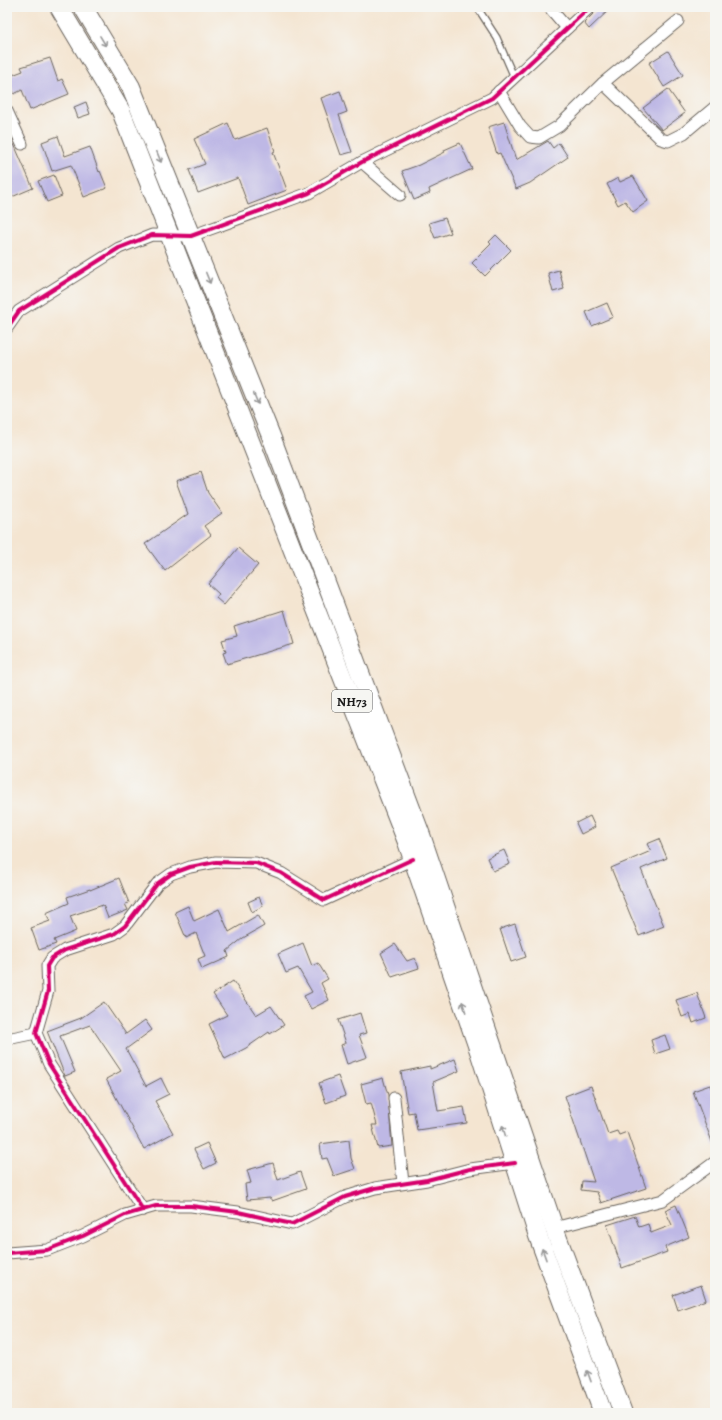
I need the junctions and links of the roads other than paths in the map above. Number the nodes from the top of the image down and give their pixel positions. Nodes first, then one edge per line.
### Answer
1 (59, 7) edge
2 (83, 7) edge
3 (476, 7) edge
4 (549, 7) edge
5 (590, 7) edge
6 (678, 21) dead end
7 (567, 28) junction
8 (514, 77) junction
9 (603, 83) junction
10 (499, 91) junction
11 (715, 106) edge
12 (7, 111) edge
13 (22, 144) dead end
14 (362, 162) junction
15 (400, 195) dead end
16 (170, 235) junction
17 (191, 236) junction
18 (7, 328) edge
19 (413, 859) junction
20 (36, 1034) junction
21 (7, 1039) edge
22 (394, 1098) dead end
23 (715, 1162) edge
24 (515, 1163) junction
25 (403, 1183) junction
26 (142, 1210) junction
27 (554, 1228) junction
28 (7, 1253) edge
29 (603, 1413) edge
30 (624, 1413) edge

1 - 16 highway, NH73
2 -> 17 highway, NH73
3 - 8 lane
4 - 7 street
5 - 7 street
6 - 9 street
7 - 8 street
8 - 10 street
9 - 10 street
9 - 11 street
10 - 14 street
12 - 13 street
14 - 15 street
14 - 17 street
16 - 17 street
16 - 18 street
16 - 19 highway, NH73
17 -> 27 highway, NH73
19 - 20 street
24 -> 19 highway, NH73
20 - 21 street
20 - 26 street
22 - 25 street
23 - 27 street
24 - 25 street
29 -> 24 highway, NH73
25 - 26 street
26 - 28 street
27 - 30 highway, NH73

